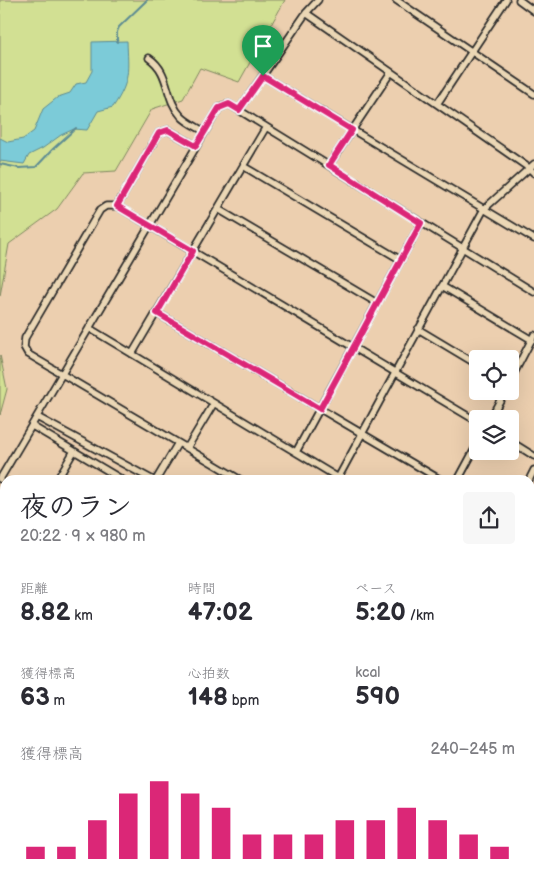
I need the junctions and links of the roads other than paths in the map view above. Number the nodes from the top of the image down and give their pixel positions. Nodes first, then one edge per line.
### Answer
1 (318, 0) edge
2 (506, 0) edge
3 (519, 0) edge
4 (400, 1) edge
5 (534, 11) edge
6 (306, 13) junction
7 (472, 52) junction
8 (149, 58) dead end
9 (391, 72) junction
10 (263, 76) junction
11 (534, 94) edge
12 (437, 104) junction
13 (239, 110) junction
14 (266, 127) junction
15 (352, 130) junction
16 (205, 132) junction
17 (196, 146) junction
18 (329, 165) junction
19 (243, 166) junction
20 (532, 169) edge
21 (117, 206) junction
22 (218, 209) junction
23 (484, 209) junction
24 (421, 223) junction
25 (150, 226) junction
26 (534, 240) edge
27 (462, 248) junction
28 (193, 251) junction
29 (401, 260) junction
30 (442, 286) junction
31 (534, 292) edge
32 (377, 303) junction
33 (157, 313) junction
34 (89, 328) junction
35 (418, 329) junction
36 (533, 338) edge
37 (353, 347) junction
38 (132, 354) junction
39 (469, 360) edge
40 (519, 364) edge
41 (395, 372) junction
42 (62, 374) junction
43 (214, 403) junction
44 (320, 409) junction
45 (37, 417) junction
46 (469, 417) edge
47 (32, 426) junction
48 (362, 434) junction
49 (178, 443) junction
50 (519, 447) edge
51 (187, 448) junction
52 (74, 451) junction
53 (296, 452) junction
54 (534, 456) edge
55 (469, 460) edge
56 (2, 475) edge
57 (60, 475) edge
58 (115, 475) edge
59 (145, 475) edge
60 (157, 475) edge
61 (233, 475) edge
62 (333, 475) edge
63 (341, 475) edge
64 (432, 475) edge
65 (461, 475) edge

1 - 6 street
2 - 7 street
3 - 5 street
4 - 7 street
6 - 9 street
6 - 10 street
7 - 11 street
7 - 12 street
8 - 16 street
9 - 12 street
9 - 15 street
10 - 13 street
10 - 15 street
12 - 20 street
13 - 14 street
13 - 16 street
14 - 18 street
14 - 19 street
15 - 18 street
15 - 23 street
16 - 17 street
17 - 21 street
17 - 25 street
18 - 24 street
19 - 22 street
19 - 29 street
20 - 23 street
21 - 25 street
21 - 42 street
22 - 28 street
22 - 32 street
23 - 26 street
23 - 27 street
24 - 27 street
24 - 29 street
25 - 28 street
25 - 34 street
27 - 30 street
27 - 31 street
28 - 33 street
28 - 37 street
29 - 32 street
30 - 35 street
30 - 36 street
32 - 37 street
33 - 38 street
33 - 44 street
34 - 38 street
34 - 42 street
35 - 39 street
35 - 41 street
36 - 40 street
37 - 41 street
37 - 44 street
38 - 43 street
41 - 46 street
41 - 48 street
42 - 45 street
42 - 49 street
43 - 51 street
43 - 53 street
44 - 48 street
44 - 53 street
45 - 47 street
45 - 59 street
47 - 52 street
47 - 56 street
48 - 63 street
48 - 64 street
49 - 51 street
49 - 60 street
50 - 54 street
51 - 61 street
52 - 57 street
52 - 58 street
53 - 62 street
55 - 65 street

